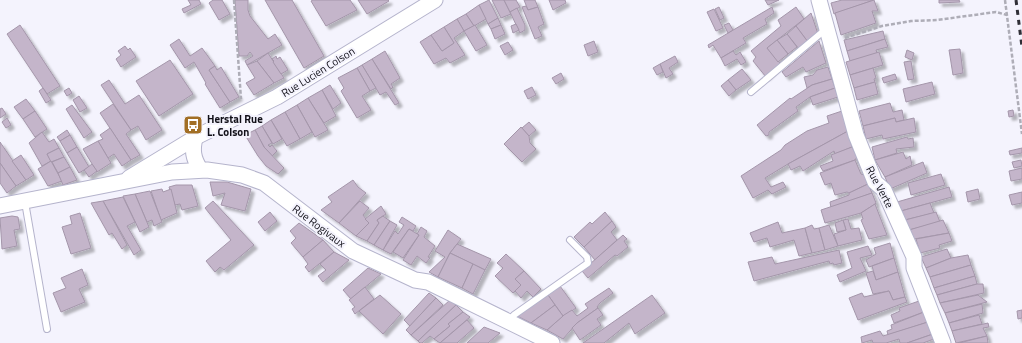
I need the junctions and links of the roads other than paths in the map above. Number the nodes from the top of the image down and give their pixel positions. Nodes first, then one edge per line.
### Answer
1 (435, 0) edge
2 (819, 0) edge
3 (829, 35) junction
4 (751, 92) dead end
5 (196, 137) junction
6 (200, 169) junction
7 (123, 182) junction
8 (25, 202) junction
9 (0, 206) edge
10 (570, 240) dead end
11 (509, 322) junction
12 (46, 329) dead end
13 (552, 343) edge
14 (943, 343) edge

1 - 5 street, Rue Lucien Colson
2 - 3 street, Rue Verte
3 - 4 lane
3 - 14 street, Rue Verte
5 - 6 street
5 - 7 street, Rue Lucien Colson
6 - 7 street, Rue Rogivaux
6 - 11 street, Rue Rogivaux
7 - 8 street, Rue Rogivaux
8 - 9 street, Rue Rogivaux
8 - 12 lane
10 - 11 lane
11 - 13 street, Rue Rogivaux

